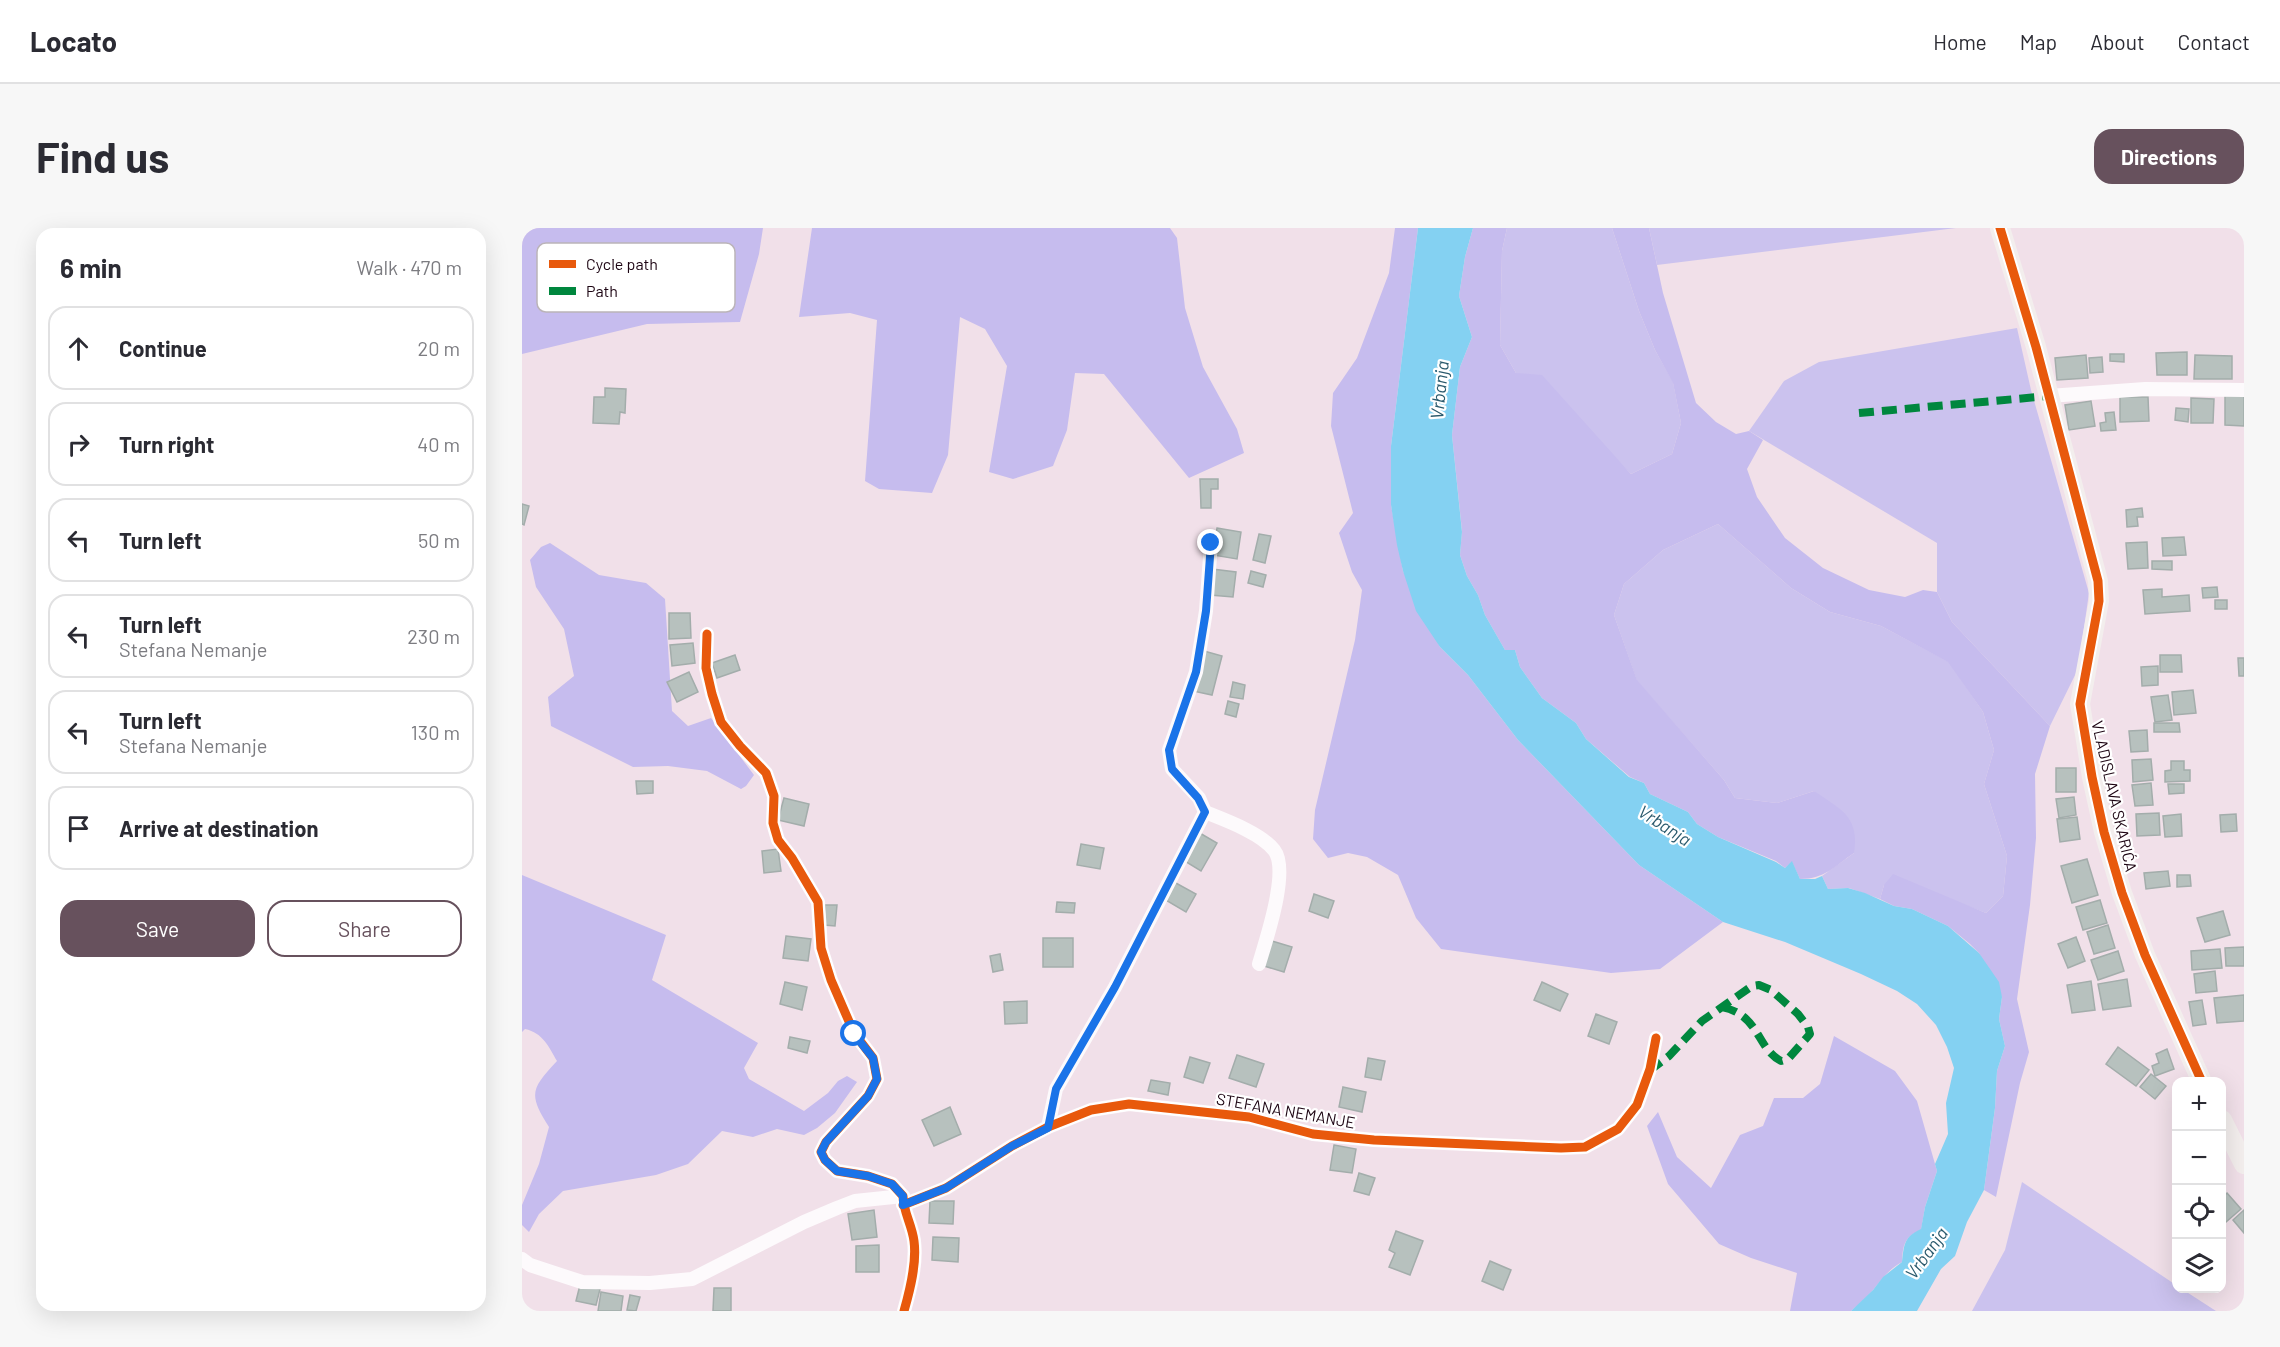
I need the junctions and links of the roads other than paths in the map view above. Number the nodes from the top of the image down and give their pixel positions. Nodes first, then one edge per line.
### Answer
1 (2000, 228) edge
2 (2244, 390) edge
3 (2049, 396) junction
4 (1211, 543) dead end
5 (707, 634) dead end
6 (1205, 812) junction
7 (1259, 964) dead end
8 (1656, 1038) dead end
9 (2200, 1077) edge
10 (1048, 1128) junction
11 (2226, 1128) edge
12 (2244, 1164) edge
13 (903, 1200) junction
14 (522, 1259) edge
15 (904, 1311) edge

1 - 3 street, VLADISLAVA SKARIĆA
2 - 3 street
3 - 9 street, VLADISLAVA SKARIĆA
4 - 6 street
5 - 13 street
6 - 7 street
6 - 10 street
8 - 10 street, STEFANA NEMANJE
10 - 13 street, STEFANA NEMANJE
11 - 12 street
13 - 14 street, STEFANA NEMANJE
13 - 15 street

